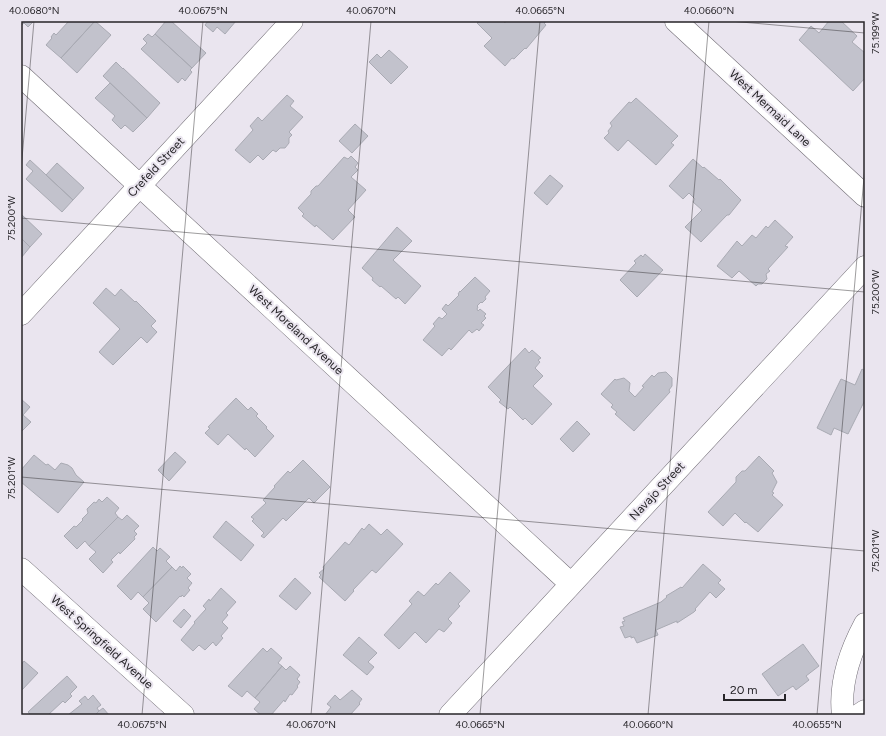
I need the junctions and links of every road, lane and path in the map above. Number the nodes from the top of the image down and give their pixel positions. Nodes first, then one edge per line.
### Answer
1 (292, 21) edge
2 (676, 21) edge
3 (21, 76) edge
4 (139, 186) junction
5 (865, 196) edge
6 (865, 267) edge
7 (21, 314) edge
8 (21, 569) edge
9 (571, 584) junction
10 (865, 624) edge
11 (865, 711) edge
12 (183, 715) edge
13 (450, 715) edge
14 (844, 715) edge
15 (859, 715) edge

1 - 4 street, Crefeld Street
2 - 5 street, West Mermaid Lane
3 - 4 street, West Moreland Avenue
4 - 7 street, Crefeld Street
4 - 9 street, West Moreland Avenue
6 - 9 street, Navajo Street
8 - 12 street, West Springfield Avenue
9 - 13 street, Navajo Street
10 - 14 street
11 - 15 street

